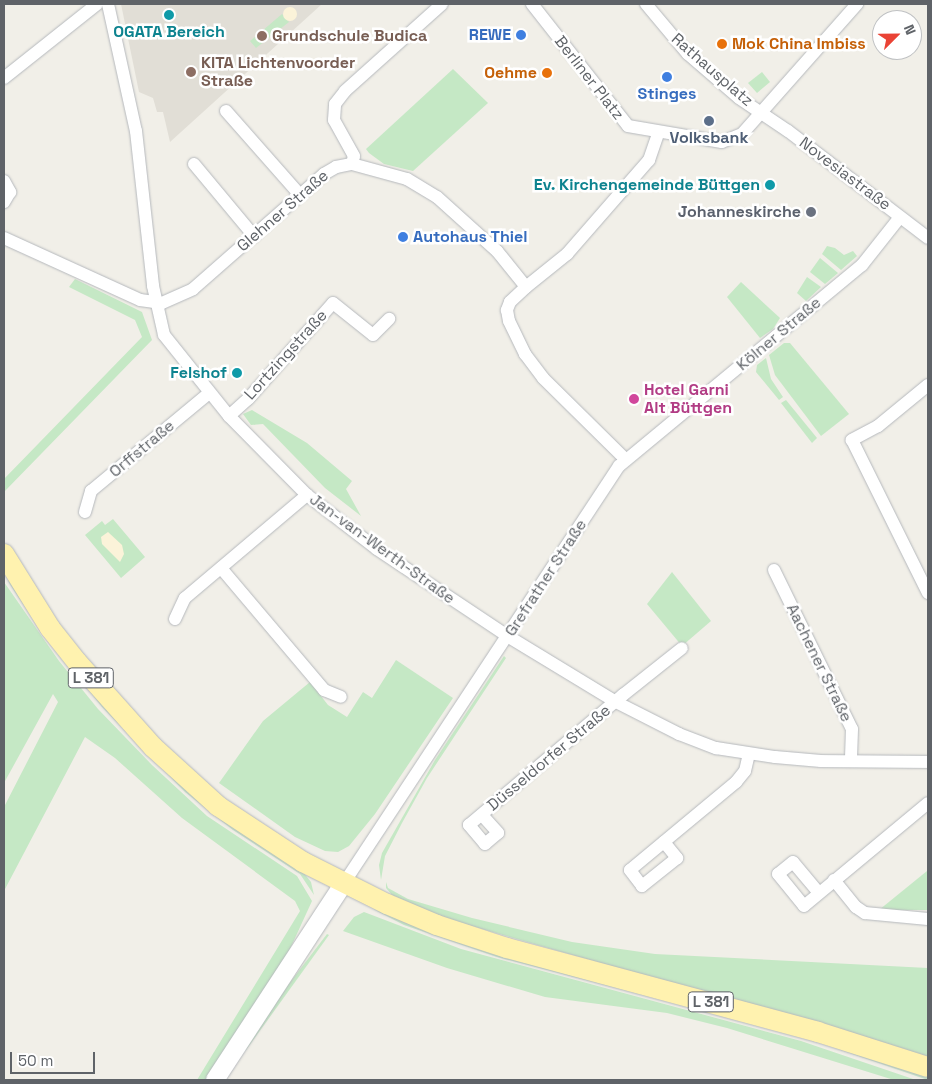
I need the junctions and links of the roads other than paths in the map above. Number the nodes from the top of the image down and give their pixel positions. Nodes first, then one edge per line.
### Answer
1 (97, 4) edge
2 (108, 4) edge
3 (442, 4) edge
4 (532, 4) edge
5 (646, 4) edge
6 (857, 4) edge
7 (4, 78) edge
8 (226, 111) dead end
9 (761, 112) junction
10 (658, 134) junction
11 (194, 164) dead end
12 (352, 164) junction
13 (4, 181) edge
14 (300, 195) junction
15 (4, 202) edge
16 (900, 217) junction
17 (254, 236) junction
18 (4, 238) edge
19 (928, 238) edge
20 (526, 287) junction
21 (156, 304) junction
22 (389, 319) dead end
23 (928, 385) edge
24 (209, 393) junction
25 (229, 416) junction
26 (625, 459) junction
27 (307, 495) junction
28 (84, 512) dead end
29 (4, 554) edge
30 (221, 568) junction
31 (774, 570) dead end
32 (928, 593) edge
33 (174, 620) dead end
34 (509, 637) junction
35 (682, 648) dead end
36 (341, 697) dead end
37 (616, 702) junction
38 (749, 754) junction
39 (851, 759) junction
40 (928, 762) edge
41 (928, 803) edge
42 (482, 815) dead end
43 (664, 842) dead end
44 (834, 880) junction
45 (344, 883) junction
46 (819, 893) dead end
47 (928, 919) edge
48 (928, 1067) edge
49 (215, 1080) edge

1 - 7 street
2 - 21 street, Jan-van-Werth-Straße
3 - 12 street
4 - 10 street, Berliner Platz
5 - 9 street, Rathausplatz
6 - 9 street
8 - 14 street
9 - 10 street
9 - 16 street, Novesiastraße
10 - 20 street
11 - 17 street
12 - 14 street, Glehner Straße
12 - 20 street
13 - 15 street
14 - 17 street, Glehner Straße
16 - 19 street, Novesiastraße
16 - 26 street, Kölner Straße
17 - 21 street, Glehner Straße
18 - 21 street
20 - 26 street
21 - 24 street, Jan-van-Werth-Straße
22 - 25 street, Lortzingstraße
23 - 32 street
24 - 25 street, Jan-van-Werth-Straße
24 - 28 street, Orffstraße
25 - 27 street, Jan-van-Werth-Straße
26 - 34 street, Grefrather Straße
27 - 30 street
27 - 34 street, Jan-van-Werth-Straße
29 - 45 main road, L 381
30 - 33 street
30 - 36 street
31 - 39 street, Aachener Straße
34 - 37 street, Jan-van-Werth-Straße
34 - 45 street, Grefrather Straße
35 - 37 street
37 - 38 street, Jan-van-Werth-Straße
37 - 42 street, Düsseldorfer Straße
38 - 39 street, Jan-van-Werth-Straße
38 - 43 street
39 - 40 street, Jan-van-Werth-Straße
41 - 44 street
44 - 46 street
44 - 47 street
45 - 48 main road, L 381
45 - 49 main road

